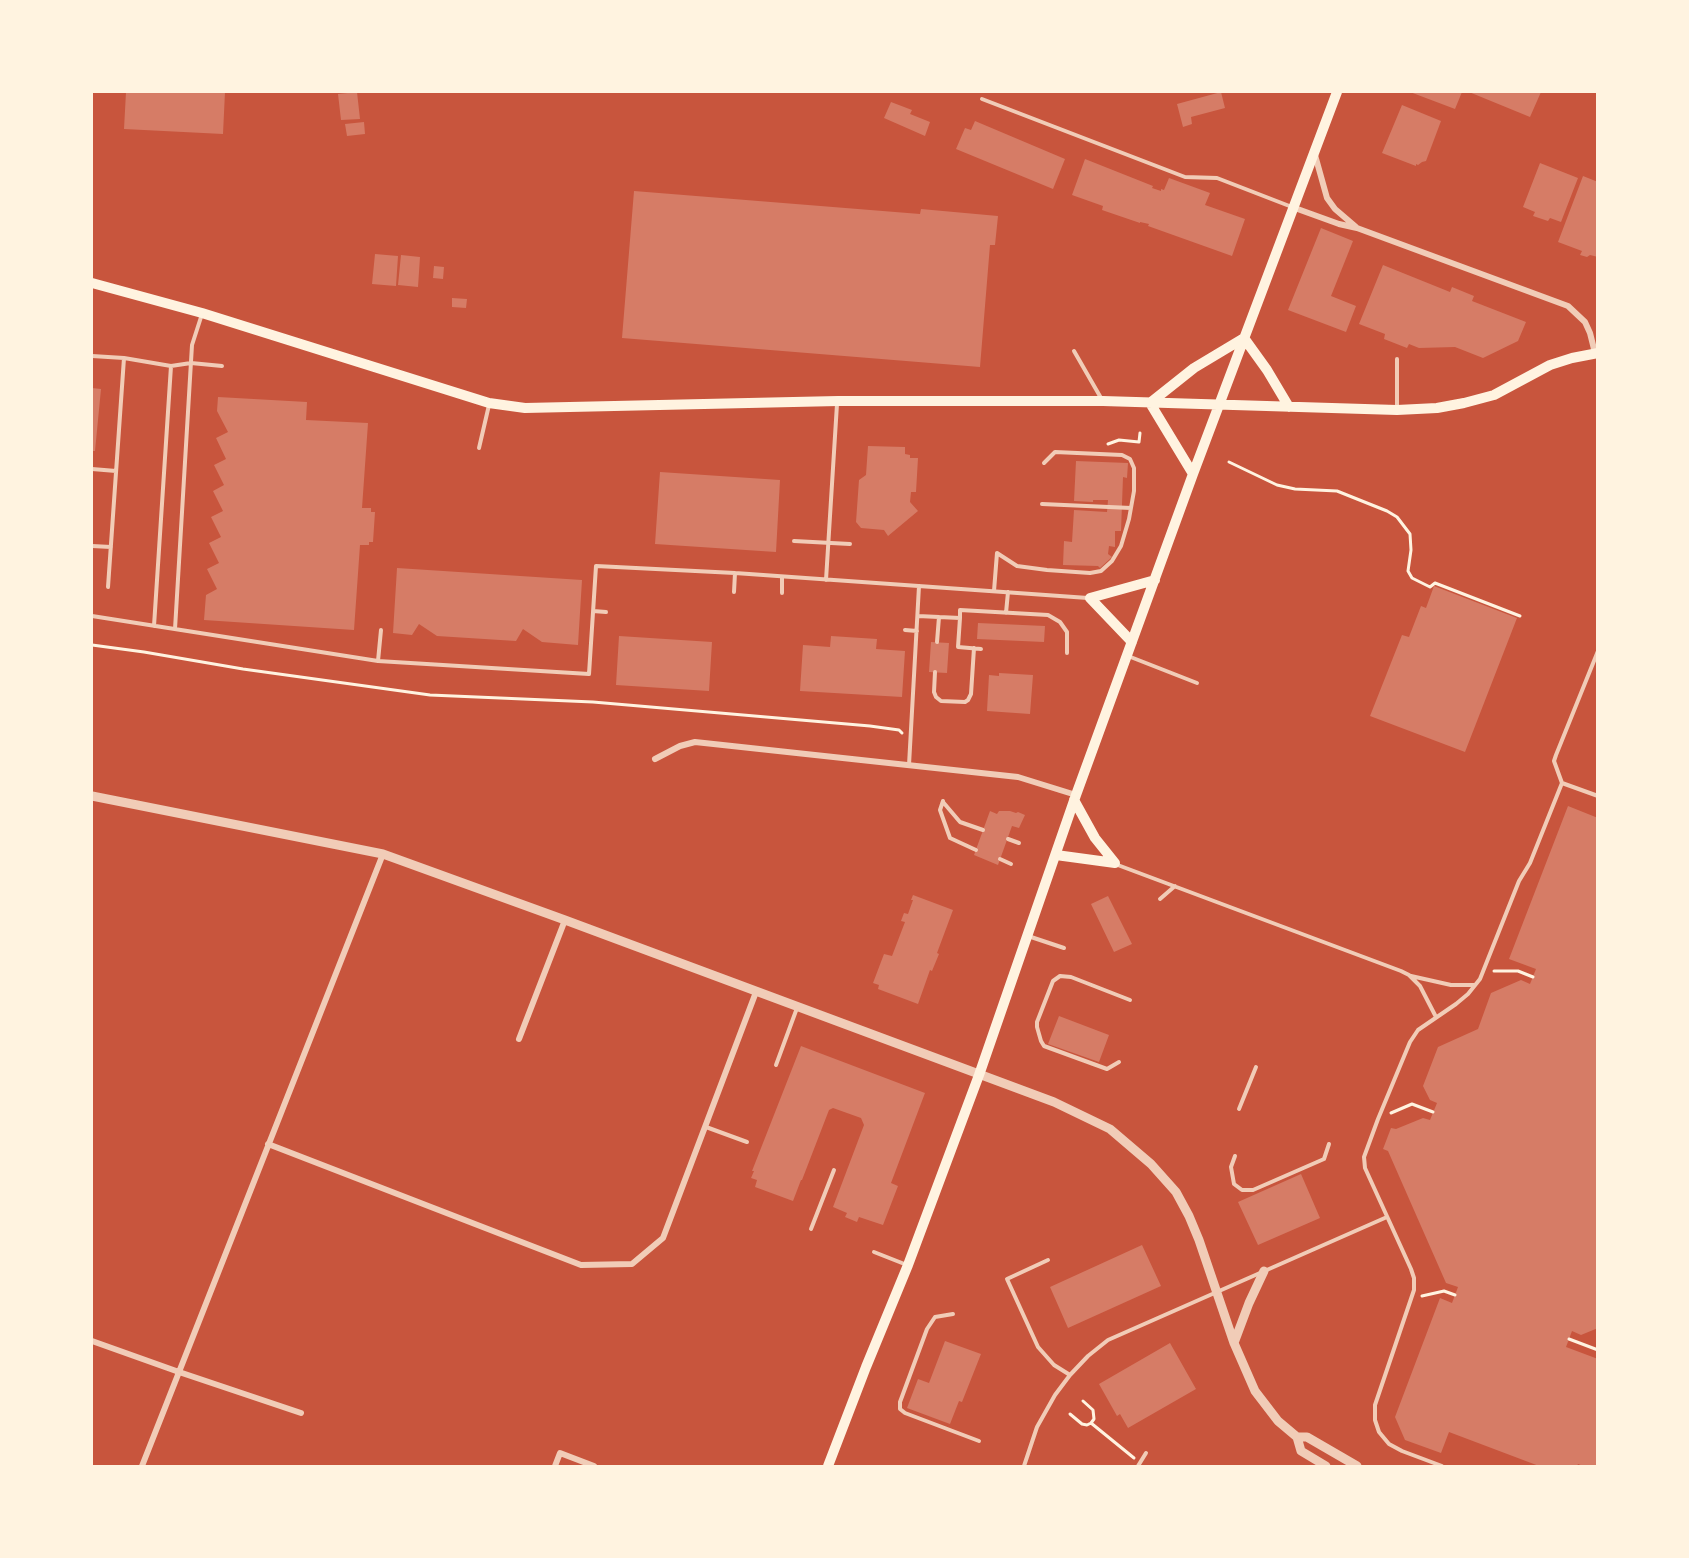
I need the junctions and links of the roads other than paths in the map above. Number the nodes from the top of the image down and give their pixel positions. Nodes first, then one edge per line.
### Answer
1 (1337, 92) edge
2 (982, 99) dead end
3 (1315, 150) junction
4 (1292, 207) junction
5 (1357, 228) junction
6 (92, 283) edge
7 (202, 313) junction
8 (1244, 338) junction
9 (1074, 351) dead end
10 (1596, 353) edge
11 (92, 356) edge
12 (124, 358) junction
13 (1397, 360) dead end
14 (191, 363) junction
15 (171, 366) junction
16 (222, 366) dead end
17 (838, 401) junction
18 (1103, 401) junction
19 (489, 403) junction
20 (1150, 403) junction
21 (1219, 405) junction
22 (1289, 407) junction
23 (1397, 410) junction
24 (479, 448) dead end
25 (1044, 463) dead end
26 (92, 469) edge
27 (116, 471) junction
28 (1193, 474) junction
29 (1042, 504) dead end
30 (1131, 508) junction
31 (794, 541) dead end
32 (829, 543) junction
33 (850, 544) dead end
34 (92, 546) edge
35 (111, 547) junction
36 (735, 573) junction
37 (782, 577) junction
38 (826, 580) junction
39 (1155, 580) junction
40 (919, 586) junction
41 (108, 587) dead end
42 (994, 591) junction
43 (734, 592) dead end
44 (1008, 592) junction
45 (782, 593) dead end
46 (1090, 598) junction
47 (593, 611) junction
48 (606, 612) dead end
49 (1006, 613) junction
50 (92, 616) edge
51 (918, 616) junction
52 (939, 617) junction
53 (960, 618) junction
54 (154, 626) junction
55 (175, 629) junction
56 (381, 630) dead end
57 (904, 630) dead end
58 (917, 631) junction
59 (937, 642) dead end
60 (1132, 642) junction
61 (974, 648) junction
62 (981, 649) dead end
63 (1598, 651) edge
64 (1066, 653) dead end
65 (1127, 656) junction
66 (378, 661) junction
67 (935, 672) dead end
68 (1197, 683) dead end
69 (655, 759) dead end
70 (909, 766) junction
71 (1562, 783) junction
72 (92, 796) edge
73 (1598, 796) edge
74 (1075, 797) junction
75 (983, 830) dead end
76 (1008, 839) dead end
77 (1019, 843) dead end
78 (976, 850) dead end
79 (383, 854) junction
80 (1056, 855) junction
81 (1000, 859) dead end
82 (1115, 863) junction
83 (1011, 864) dead end
84 (1175, 886) junction
85 (1160, 899) dead end
86 (565, 920) junction
87 (1028, 936) junction
88 (1064, 948) dead end
89 (1409, 975) junction
90 (1475, 985) junction
91 (756, 992) junction
92 (1130, 1000) dead end
93 (797, 1007) junction
94 (1436, 1017) junction
95 (519, 1039) dead end
96 (1119, 1062) dead end
97 (776, 1065) dead end
98 (1256, 1067) dead end
99 (979, 1075) junction
100 (1239, 1109) dead end
101 (705, 1127) junction
102 (747, 1142) dead end
103 (268, 1144) junction
104 (1329, 1144) dead end
105 (1235, 1156) dead end
106 (834, 1170) dead end
107 (1386, 1217) junction
108 (811, 1229) dead end
109 (874, 1252) dead end
110 (1048, 1260) dead end
111 (908, 1265) junction
112 (1264, 1271) junction
113 (1217, 1291) junction
114 (953, 1314) dead end
115 (92, 1341) edge
116 (1234, 1343) junction
117 (179, 1372) junction
118 (1070, 1375) junction
119 (301, 1413) dead end
120 (1297, 1437) junction
121 (979, 1441) dead end
122 (1146, 1453) dead end
123 (1139, 1465) edge
124 (142, 1467) edge
125 (555, 1467) edge
126 (594, 1467) edge
127 (828, 1467) edge
128 (1024, 1467) edge
129 (1326, 1467) edge
130 (1356, 1467) edge
131 (1442, 1467) edge

1 - 3 main road
2 - 4 lane
3 - 4 main road
3 - 5 street
4 - 5 street
4 - 8 main road
5 - 10 street
6 - 7 main road
7 - 14 lane
7 - 19 main road
8 - 20 main road
8 - 21 main road
8 - 22 main road
9 - 18 lane
10 - 23 main road
11 - 12 lane
12 - 15 lane
12 - 27 lane
13 - 23 lane
14 - 15 lane
14 - 16 lane
14 - 55 lane
15 - 54 lane
17 - 18 main road
17 - 19 main road
17 - 32 lane
18 - 20 main road
19 - 24 lane
20 - 21 main road
20 - 28 main road
21 - 22 main road
21 - 28 main road
22 - 23 main road
25 - 30 lane
26 - 27 lane
27 - 35 lane
28 - 39 main road
29 - 30 lane
30 - 42 lane
31 - 32 lane
32 - 33 lane
32 - 38 lane
34 - 35 lane
35 - 41 lane
36 - 37 lane
36 - 43 lane
36 - 47 lane
37 - 38 lane
37 - 45 lane
38 - 40 lane
39 - 46 main road
39 - 60 main road
40 - 42 lane
40 - 51 lane
42 - 44 lane
44 - 46 lane
44 - 49 lane
46 - 60 main road
47 - 48 lane
47 - 66 lane
49 - 53 lane
49 - 64 lane
50 - 54 lane
51 - 52 lane
51 - 58 lane
52 - 53 lane
52 - 59 lane
53 - 61 lane
54 - 55 lane
55 - 66 lane
56 - 66 lane
57 - 58 lane
58 - 70 lane
60 - 65 main road
61 - 62 lane
61 - 67 lane
63 - 71 lane
65 - 68 lane
65 - 74 main road
69 - 70 street
70 - 74 street
71 - 73 lane
71 - 90 lane
72 - 79 street
74 - 80 main road
74 - 82 main road
75 - 78 lane
76 - 77 lane
79 - 86 street
79 - 103 street
80 - 82 main road
80 - 87 main road
81 - 83 lane
82 - 84 lane
84 - 85 lane
84 - 89 lane
86 - 91 street
86 - 95 street
87 - 88 lane
87 - 99 main road
89 - 90 lane
89 - 94 lane
90 - 94 lane
91 - 93 street
91 - 101 street
92 - 96 lane
93 - 97 lane
93 - 99 street
94 - 107 lane
98 - 100 lane
99 - 111 main road
99 - 113 street
101 - 102 lane
101 - 103 street
103 - 117 street
104 - 105 lane
106 - 108 lane
107 - 112 lane
107 - 131 lane
109 - 111 lane
110 - 118 lane
111 - 127 main road
112 - 113 lane
112 - 116 street
113 - 116 street
113 - 118 lane
114 - 121 lane
115 - 117 street
116 - 120 street
117 - 119 street
117 - 124 street
118 - 128 lane
120 - 129 street
120 - 130 street
122 - 123 lane
125 - 126 street

